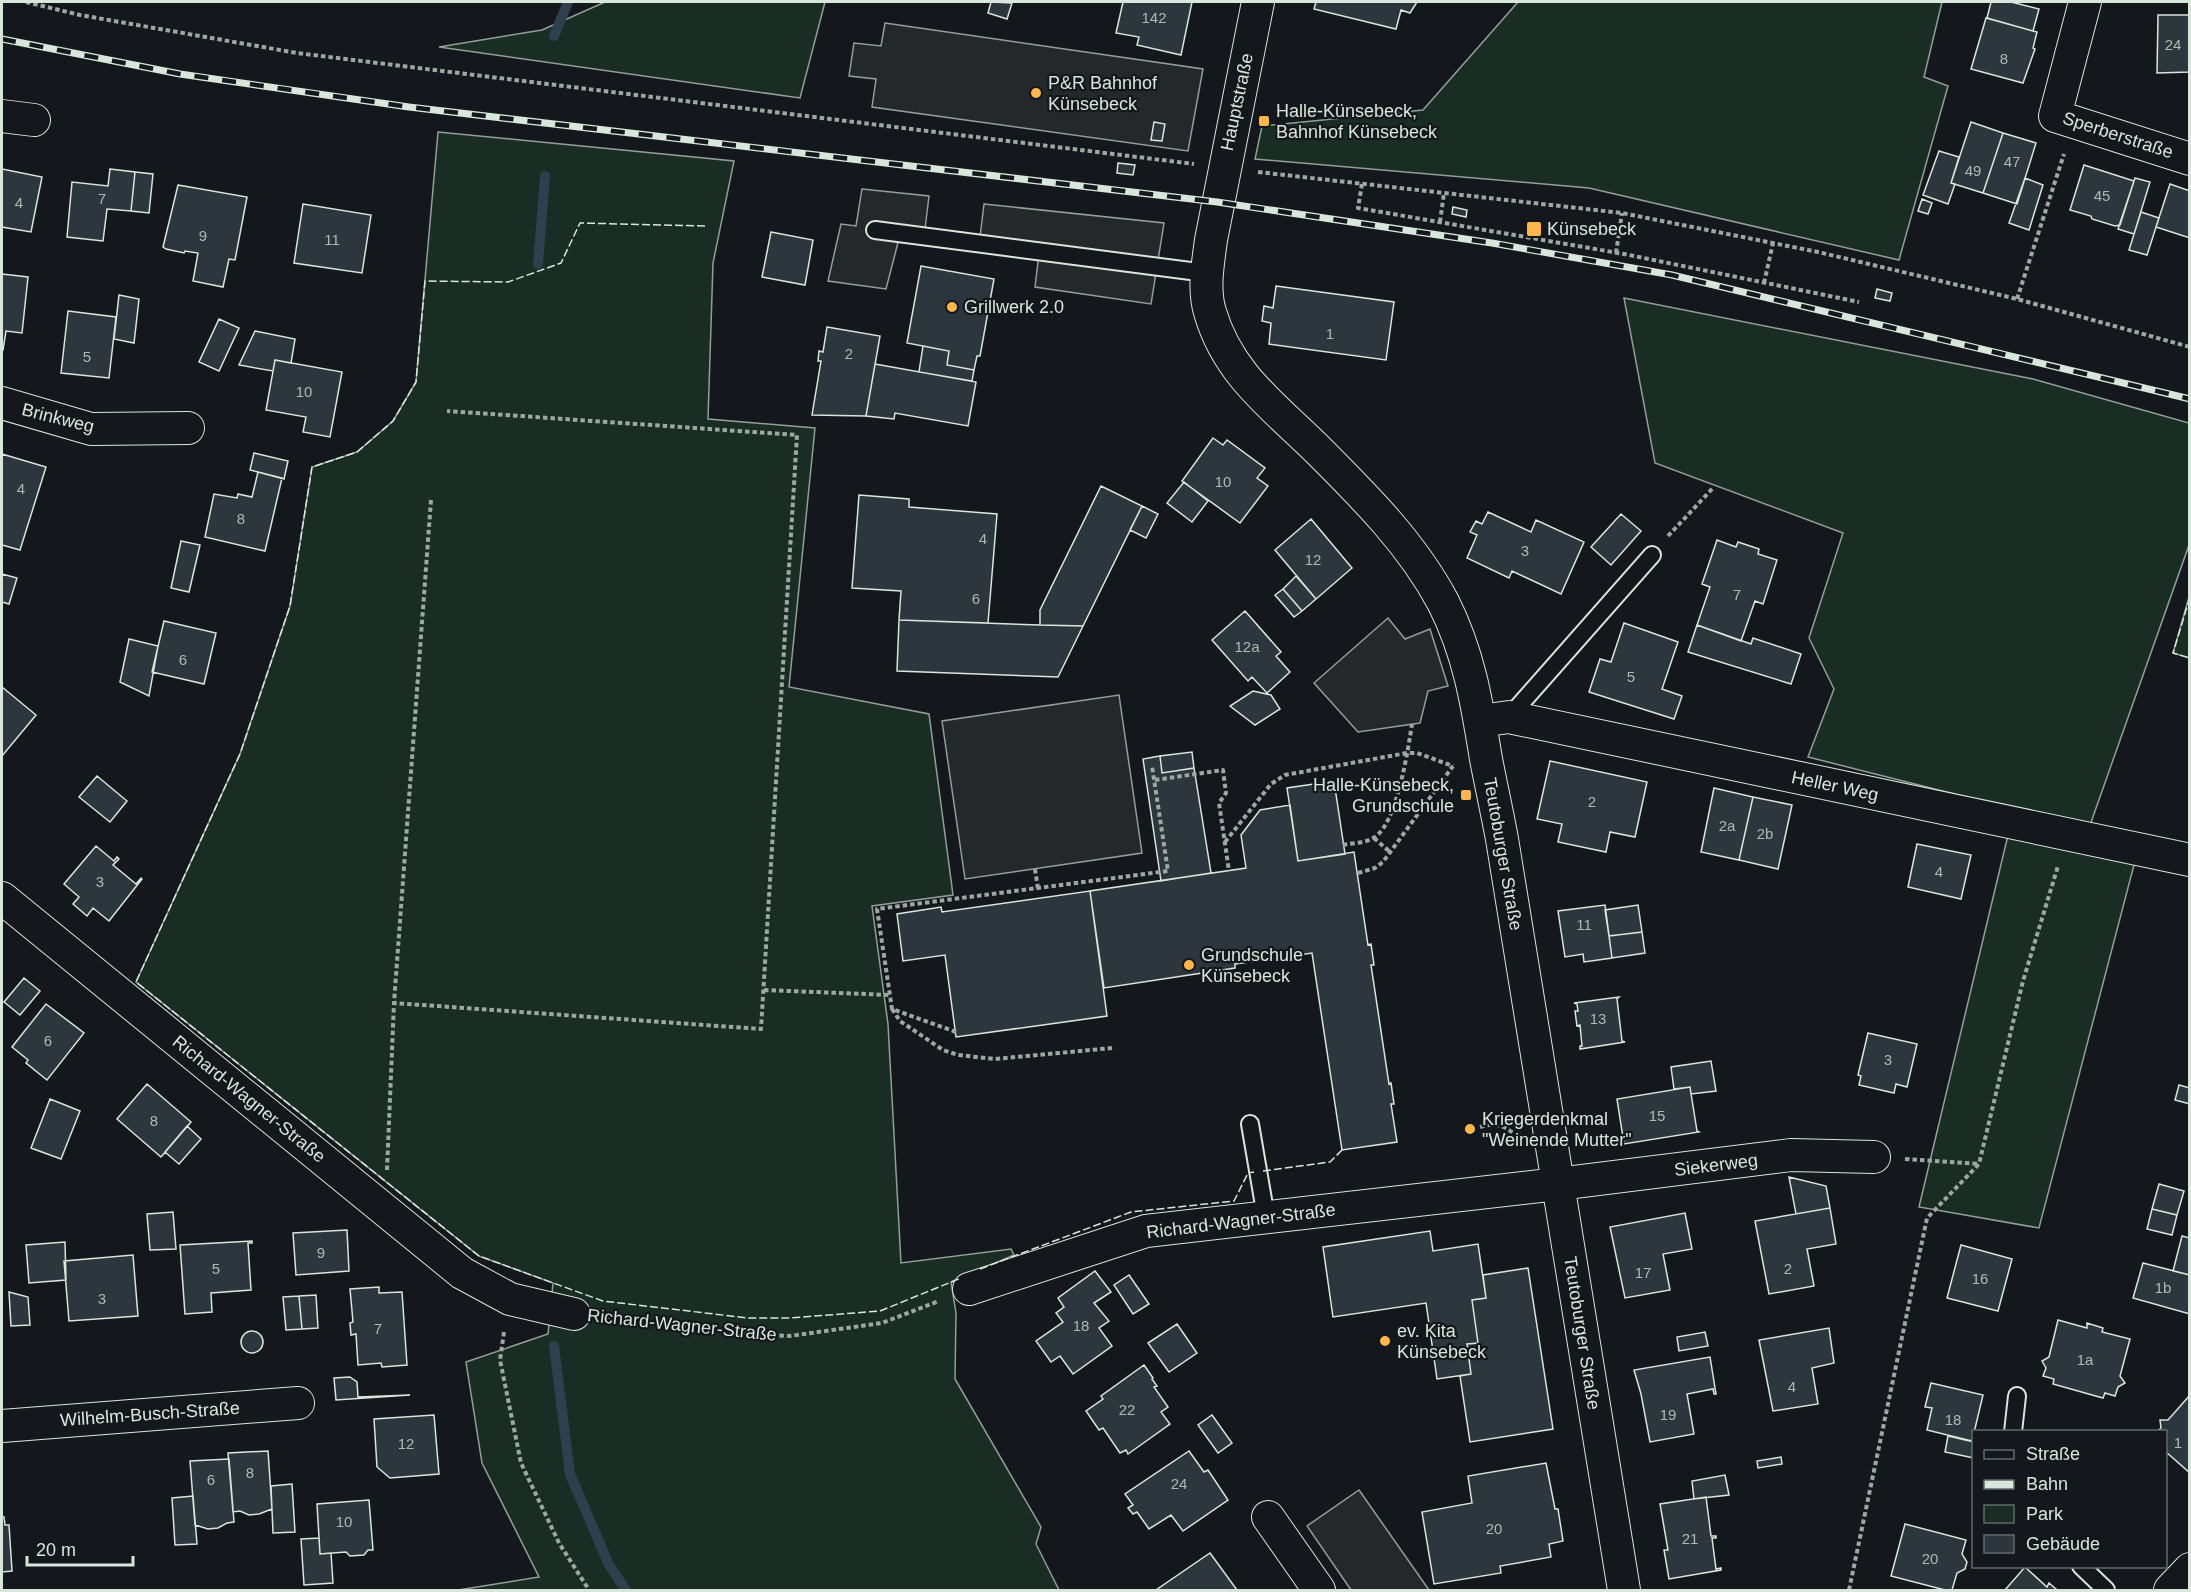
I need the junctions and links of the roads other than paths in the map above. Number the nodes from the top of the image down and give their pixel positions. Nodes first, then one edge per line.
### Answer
1 (1258, 2) edge
2 (2085, 2) edge
3 (2, 116) edge
4 (34, 120) dead end
5 (2190, 159) edge
6 (1217, 202) joint
7 (875, 230) dead end
8 (1206, 273) junction
9 (2, 403) edge
10 (188, 428) dead end
11 (1652, 555) road end
12 (1494, 719) junction
13 (2190, 860) edge
14 (2, 898) edge
15 (1250, 1124) dead end
16 (1874, 1157) road end
17 (1558, 1184) junction
18 (1266, 1217) junction
19 (969, 1289) road end
20 (574, 1314) road end
21 (2017, 1396) dead end
22 (298, 1402) dead end
23 (2, 1426) edge
24 (2013, 1430) edge
25 (1268, 1517) dead end
26 (2083, 1568) edge
27 (2190, 1569) edge
28 (1319, 1590) edge
29 (1624, 1590) edge
30 (2106, 1590) edge
31 (2170, 1590) edge

1 - 6 street, Hauptstraße
2 - 5 street, Sperberstraße
3 - 4 street
6 - 8 street, Teutoburger Straße
7 - 8 lane
8 - 12 street, Teutoburger Straße
9 - 10 street, Brinkweg
11 - 12 lane
12 - 13 street, Heller Weg
12 - 17 street, Teutoburger Straße
14 - 20 street, Richard-Wagner-Straße
15 - 18 lane
16 - 17 street, Siekerweg
17 - 18 street, Richard-Wagner-Straße
17 - 29 street, Teutoburger Straße
18 - 19 street, Richard-Wagner-Straße
21 - 24 lane
22 - 23 street, Wilhelm-Busch-Straße
25 - 28 street
26 - 30 lane
27 - 31 street

